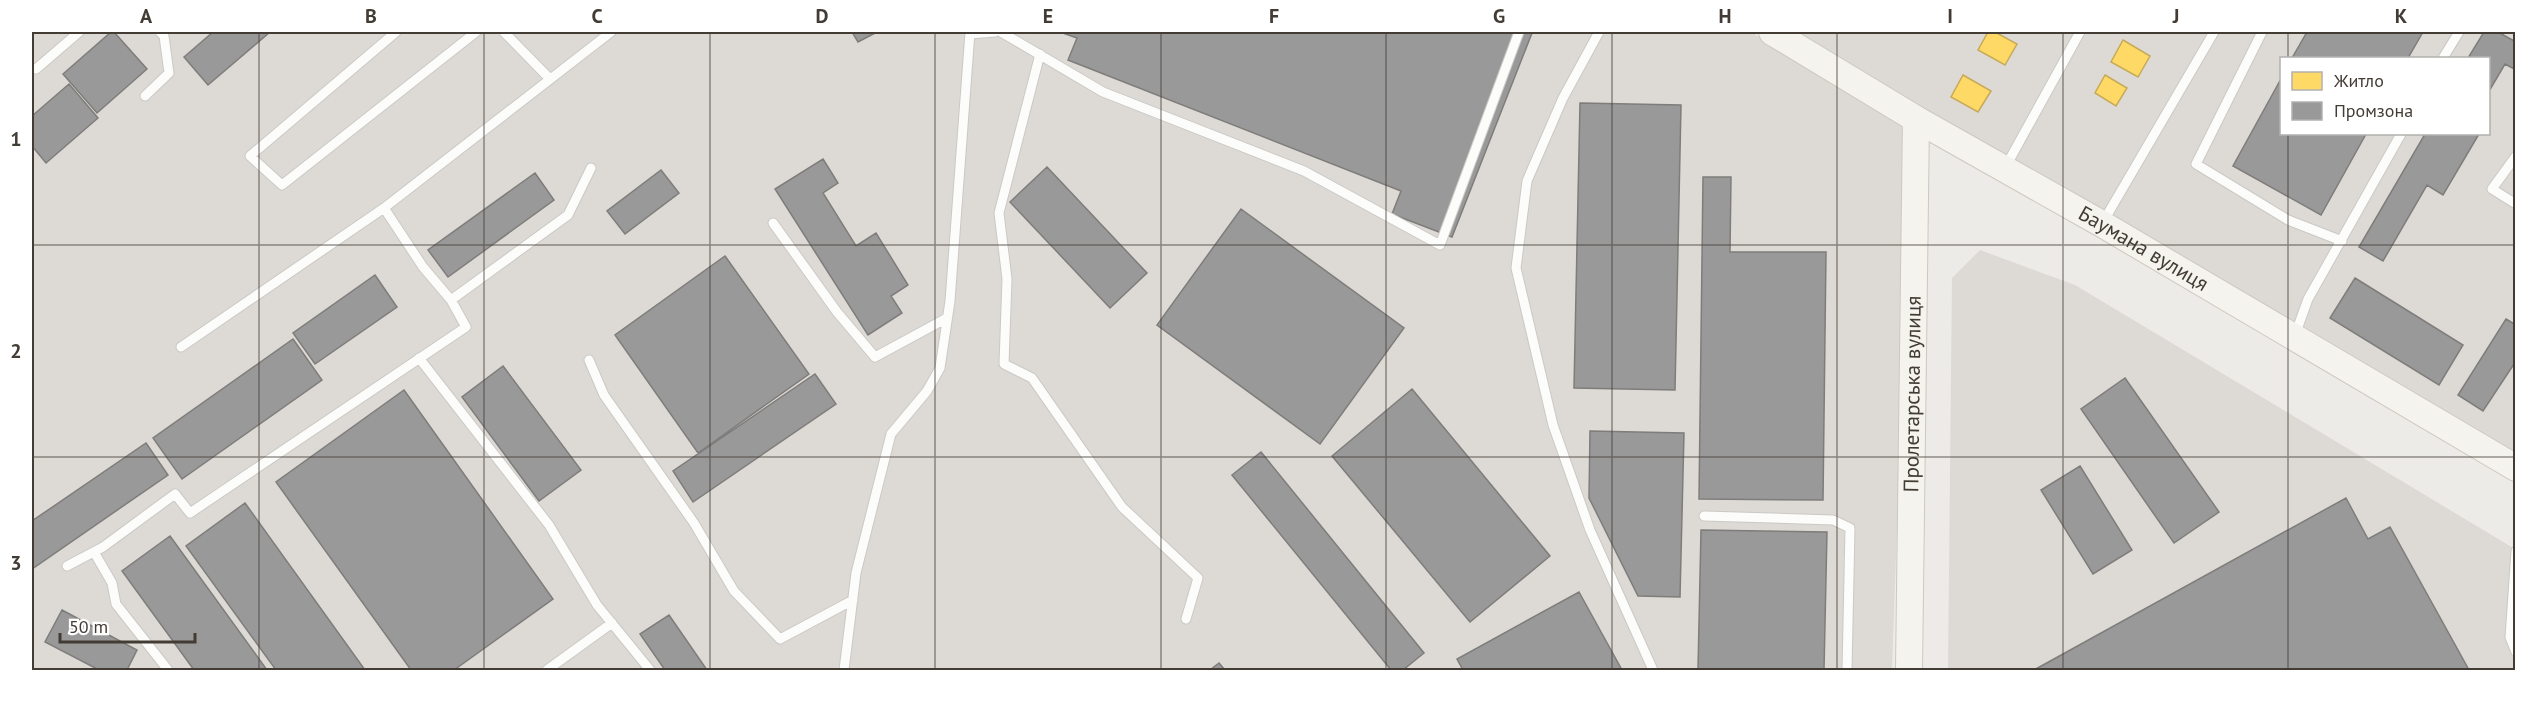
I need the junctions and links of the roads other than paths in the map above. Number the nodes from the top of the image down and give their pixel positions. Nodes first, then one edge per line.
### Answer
1 (79, 32) edge
2 (160, 32) edge
3 (396, 32) edge
4 (476, 32) edge
5 (504, 32) edge
6 (611, 32) edge
7 (994, 32) edge
8 (1001, 32) edge
9 (1519, 32) edge
10 (1599, 32) edge
11 (1772, 32) edge
12 (2080, 32) edge
13 (2214, 32) edge
14 (2262, 32) edge
15 (2459, 32) edge
16 (970, 33) edge
17 (1012, 35) edge
18 (1040, 54) junction
19 (2444, 57) edge
20 (36, 69) dead end
21 (550, 79) junction
22 (145, 96) dead end
23 (1916, 119) junction
24 (2400, 135) edge
25 (2516, 156) edge
26 (591, 168) dead end
27 (2005, 169) junction
28 (2516, 204) edge
29 (384, 208) junction
30 (773, 223) dead end
31 (2102, 224) junction
32 (2342, 241) junction
33 (451, 300) junction
34 (947, 318) junction
35 (2294, 337) junction
36 (181, 347) dead end
37 (419, 358) junction
38 (589, 360) dead end
39 (2516, 468) edge
40 (1704, 516) dead end
41 (2516, 551) edge
42 (94, 552) junction
43 (67, 566) dead end
44 (853, 600) junction
45 (1186, 619) dead end
46 (612, 623) junction
47 (2516, 652) edge
48 (168, 670) edge
49 (547, 670) edge
50 (650, 670) edge
51 (844, 670) edge
52 (1653, 670) edge
53 (1847, 670) edge
54 (1909, 670) edge

1 - 20 lane
2 - 22 lane
3 - 4 lane
5 - 21 lane
6 - 21 lane
7 - 16 lane
8 - 17 lane
9 - 18 lane
10 - 52 lane
11 - 23 main road, Баумана вулиця
12 - 27 lane
13 - 31 lane
14 - 32 lane
15 - 19 lane
16 - 34 lane
17 - 18 lane
18 - 45 lane
21 - 29 lane
23 - 27 main road, Баумана вулиця
23 - 54 main road, Пролетарська вулиця
24 - 32 lane
25 - 28 lane
26 - 33 lane
27 - 31 main road, Баумана вулиця
29 - 33 lane
29 - 36 lane
30 - 34 lane
31 - 35 main road, Баумана вулиця
32 - 35 lane
33 - 37 lane
34 - 44 lane
35 - 39 main road, Баумана вулиця
37 - 42 lane
37 - 46 lane
38 - 44 lane
40 - 53 lane
41 - 47 lane
42 - 43 lane
42 - 48 lane
44 - 51 lane
46 - 49 lane
46 - 50 lane

